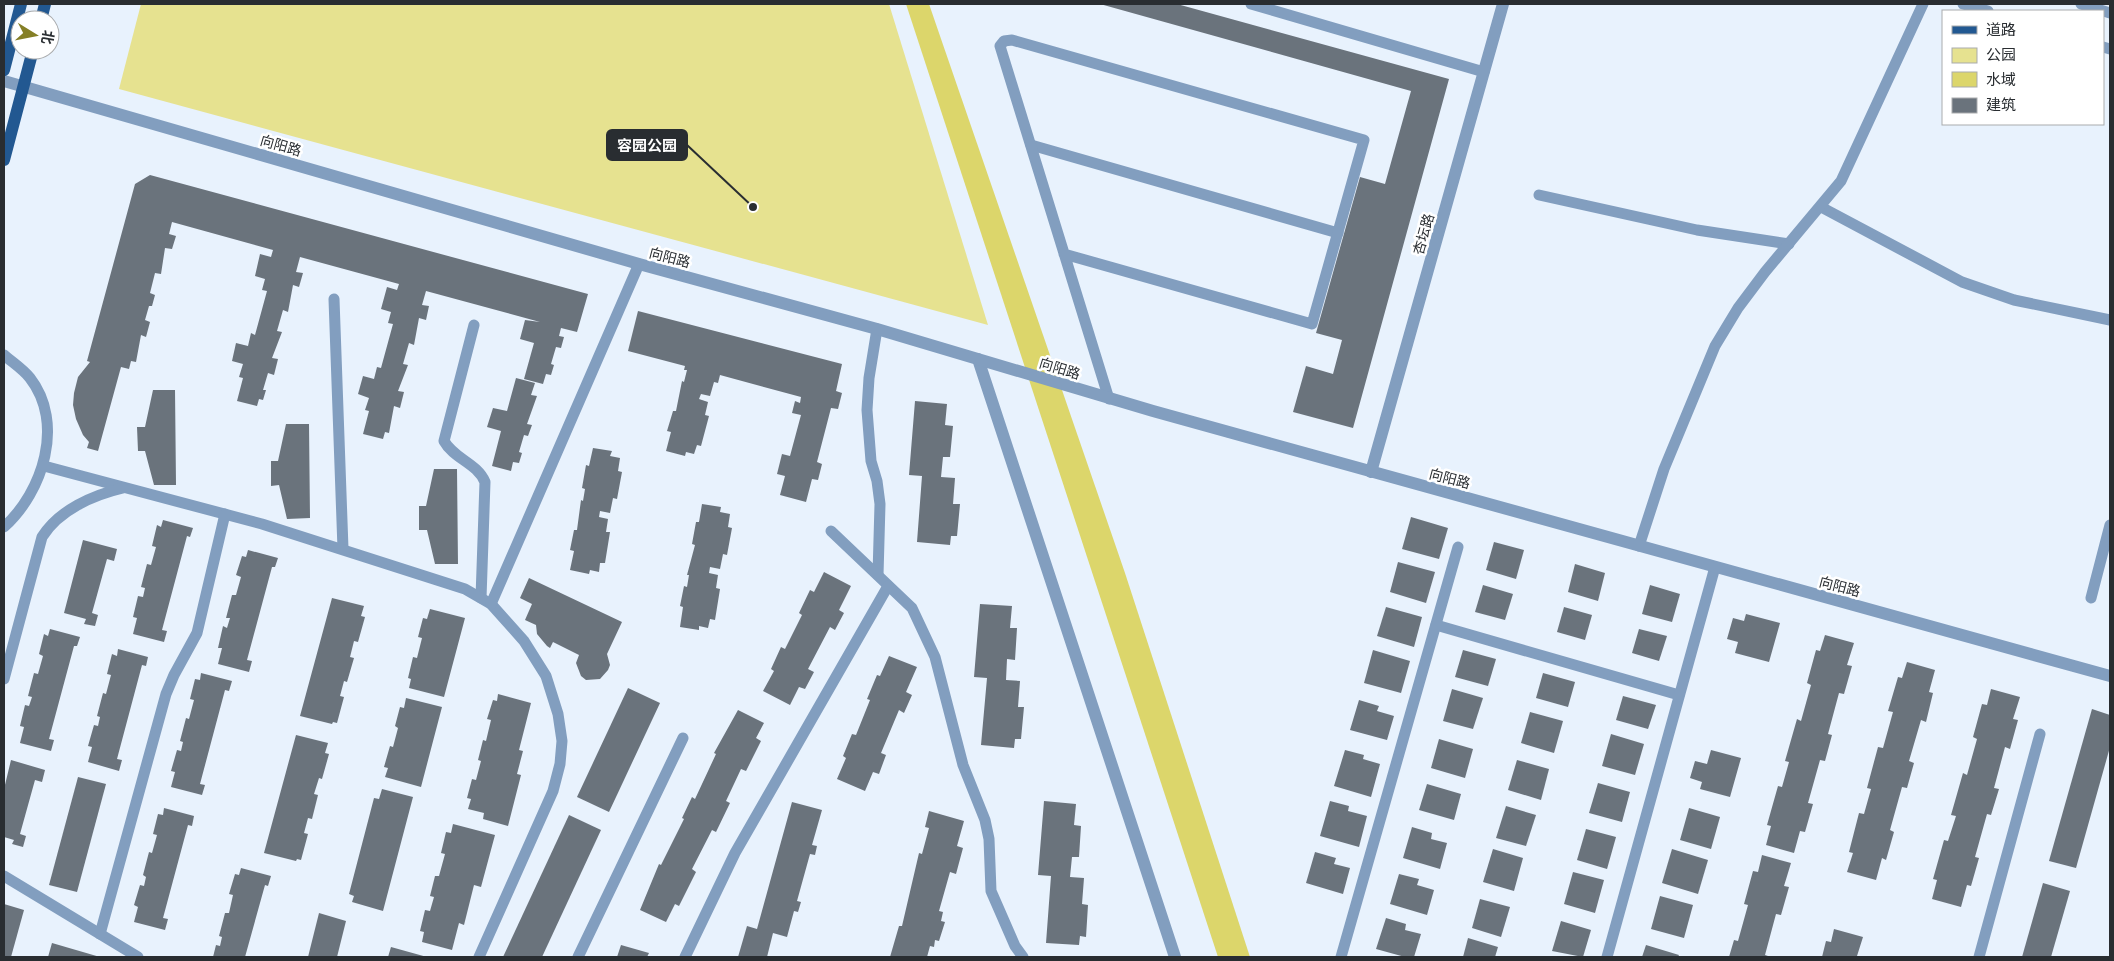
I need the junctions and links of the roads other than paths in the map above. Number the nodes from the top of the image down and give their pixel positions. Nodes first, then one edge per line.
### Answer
1 (21, 4) edge
2 (1251, 4) edge
3 (1504, 4) edge
4 (1923, 4) edge
5 (1963, 4) edge
6 (2081, 4) edge
7 (1984, 10) edge
8 (2100, 10) edge
9 (30, 60) edge
10 (4, 70) edge
11 (1484, 72) junction
12 (4, 81) edge
13 (23, 86) junction
14 (1031, 145) junction
15 (4, 160) edge
16 (1539, 195) dead end
17 (1821, 207) junction
18 (1338, 233) junction
19 (1789, 244) junction
20 (1064, 254) junction
21 (639, 264) junction
22 (334, 299) dead end
23 (2110, 320) edge
24 (474, 325) dead end
25 (877, 329) junction
26 (4, 355) edge
27 (978, 359) junction
28 (1109, 398) junction
29 (44, 466) junction
30 (1371, 472) junction
31 (125, 488) junction
32 (226, 514) junction
33 (2110, 525) edge
34 (4, 527) edge
35 (831, 531) dead end
36 (1638, 546) junction
37 (1458, 547) dead end
38 (343, 549) junction
39 (1715, 567) junction
40 (878, 575) junction
41 (888, 586) junction
42 (481, 598) junction
43 (2091, 598) dead end
44 (491, 604) junction
45 (1436, 625) junction
46 (2110, 676) edge
47 (4, 679) edge
48 (1679, 694) junction
49 (2040, 734) dead end
50 (683, 738) dead end
51 (4, 876) edge
52 (100, 934) junction
53 (1344, 956) edge
54 (138, 957) edge
55 (479, 957) edge
56 (578, 957) edge
57 (684, 957) edge
58 (1023, 957) edge
59 (1175, 957) edge
60 (1606, 957) edge
61 (1979, 957) edge

1 - 10 main road
2 - 11 lane
3 - 11 street, 杏坛路
4 - 17 lane
5 - 7 lane
6 - 8 lane
9 - 13 main road
11 - 30 street, 杏坛路
12 - 13 street, 向阳路
13 - 15 main road
13 - 21 street, 向阳路
14 - 18 lane
14 - 18 lane
14 - 20 lane
16 - 19 lane
17 - 19 lane
17 - 23 lane
18 - 20 lane
19 - 36 lane
20 - 28 lane
21 - 25 street, 向阳路
21 - 44 lane
22 - 38 lane
24 - 42 lane
25 - 27 street, 向阳路
25 - 40 lane
26 - 29 lane
27 - 28 street, 向阳路
27 - 59 street
28 - 30 street, 向阳路
29 - 31 lane
29 - 34 lane
30 - 36 street, 向阳路
31 - 32 lane
31 - 47 lane
32 - 38 lane
32 - 52 lane
33 - 43 lane
35 - 40 lane
36 - 39 street, 向阳路
37 - 45 lane
38 - 42 lane
39 - 46 street, 向阳路
39 - 48 lane
40 - 41 lane
41 - 57 lane
41 - 58 lane
42 - 44 lane
44 - 55 lane
45 - 48 lane
45 - 53 lane
48 - 60 lane
49 - 61 lane
50 - 56 lane
51 - 52 lane
52 - 54 lane

